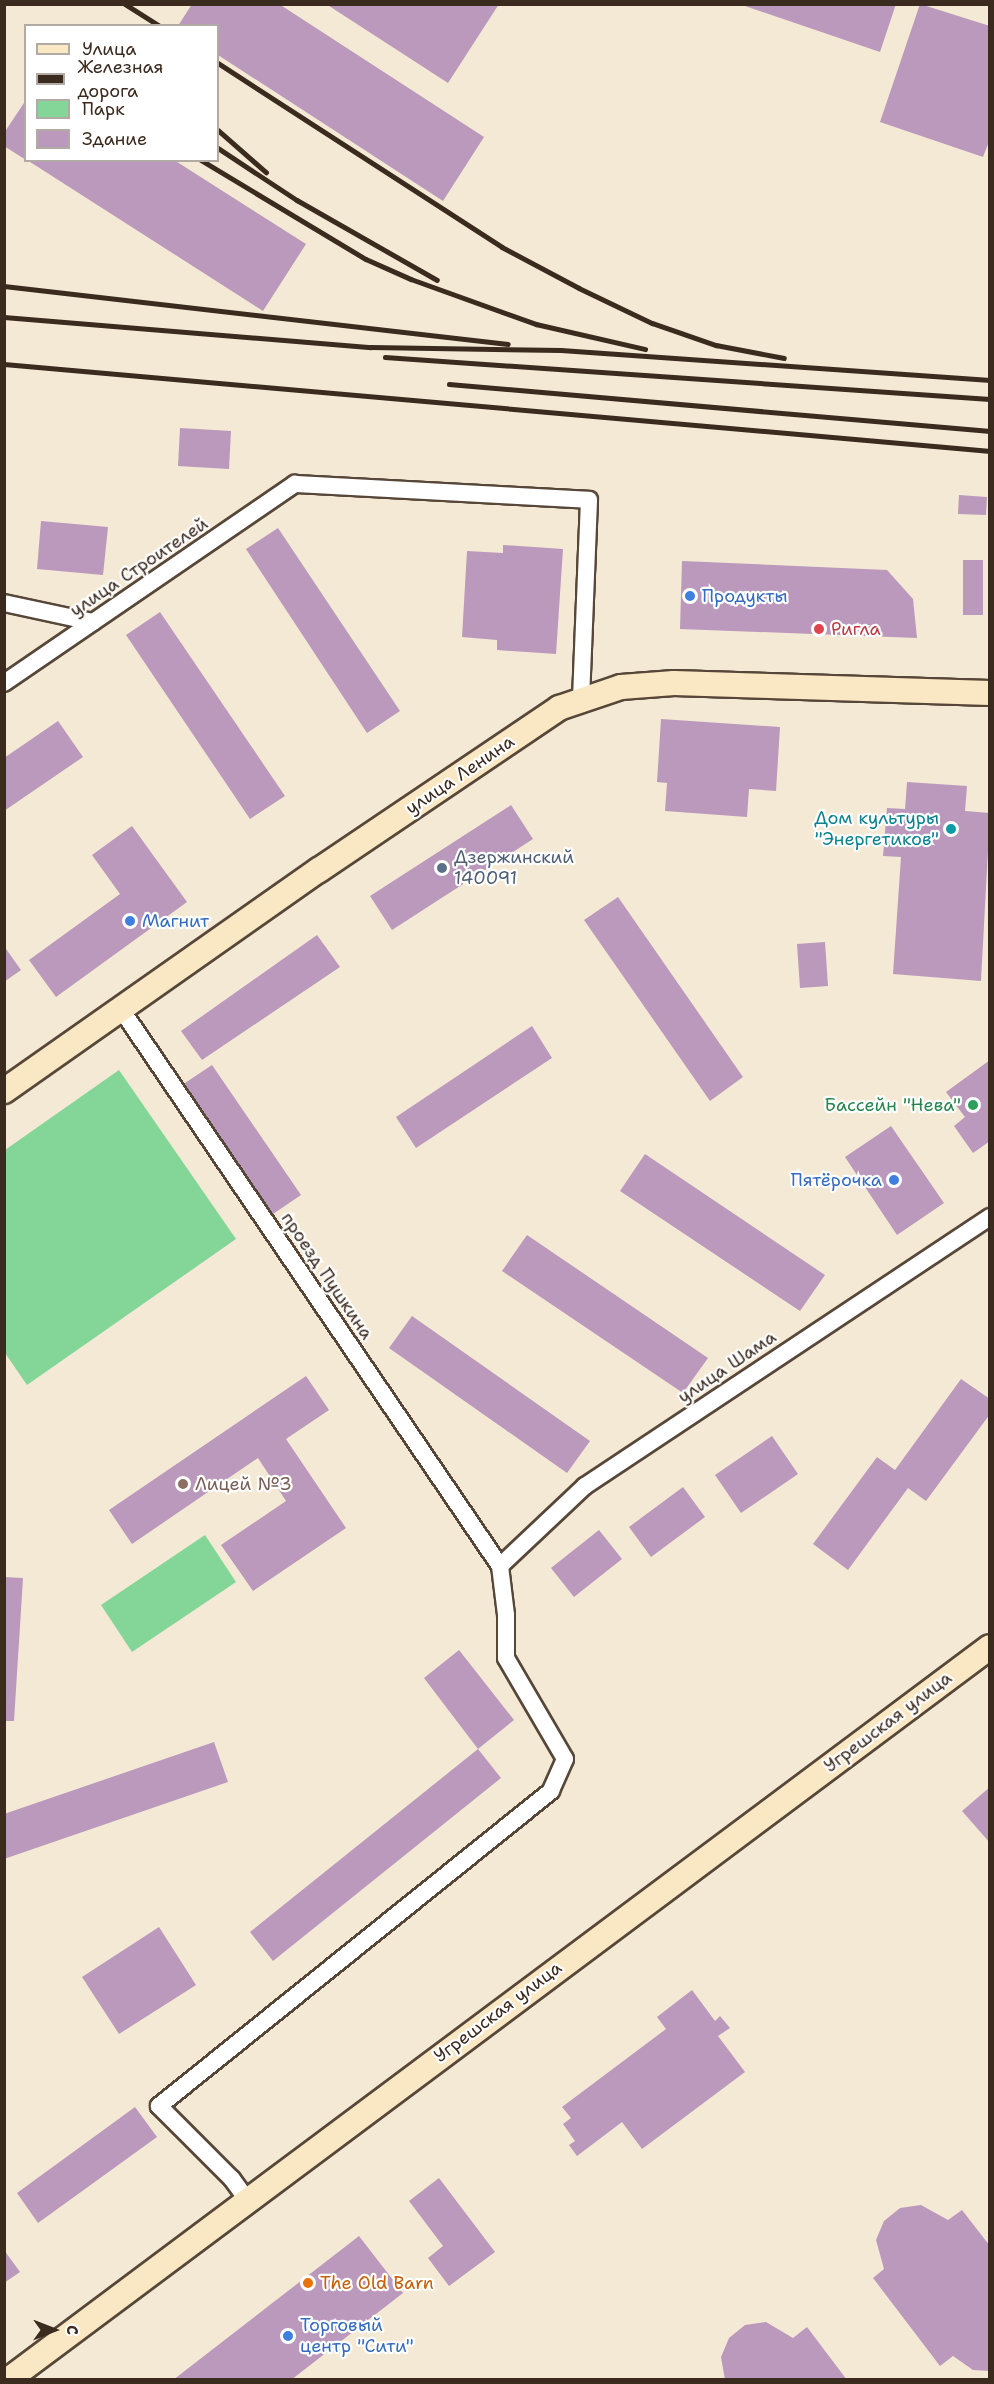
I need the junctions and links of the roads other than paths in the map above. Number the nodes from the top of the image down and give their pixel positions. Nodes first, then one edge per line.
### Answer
1 (4, 603) edge
2 (93, 622) junction
3 (4, 683) edge
4 (990, 693) edge
5 (581, 701) junction
6 (121, 1008) junction
7 (4, 1091) edge
8 (990, 1217) edge
9 (500, 1566) junction
10 (990, 1647) edge
11 (247, 2200) junction
12 (8, 2379) edge

1 - 2 street
2 - 3 street, улица Строителей
2 - 5 street, улица Строителей
4 - 5 main road, улица Ленина
5 - 6 main road, улица Ленина
6 - 7 main road, улица Ленина
6 - 9 street, проезд Пушкина
8 - 9 street, улица Шама
9 - 11 street
10 - 11 main road, Угрешская улица
11 - 12 main road, Угрешская улица

